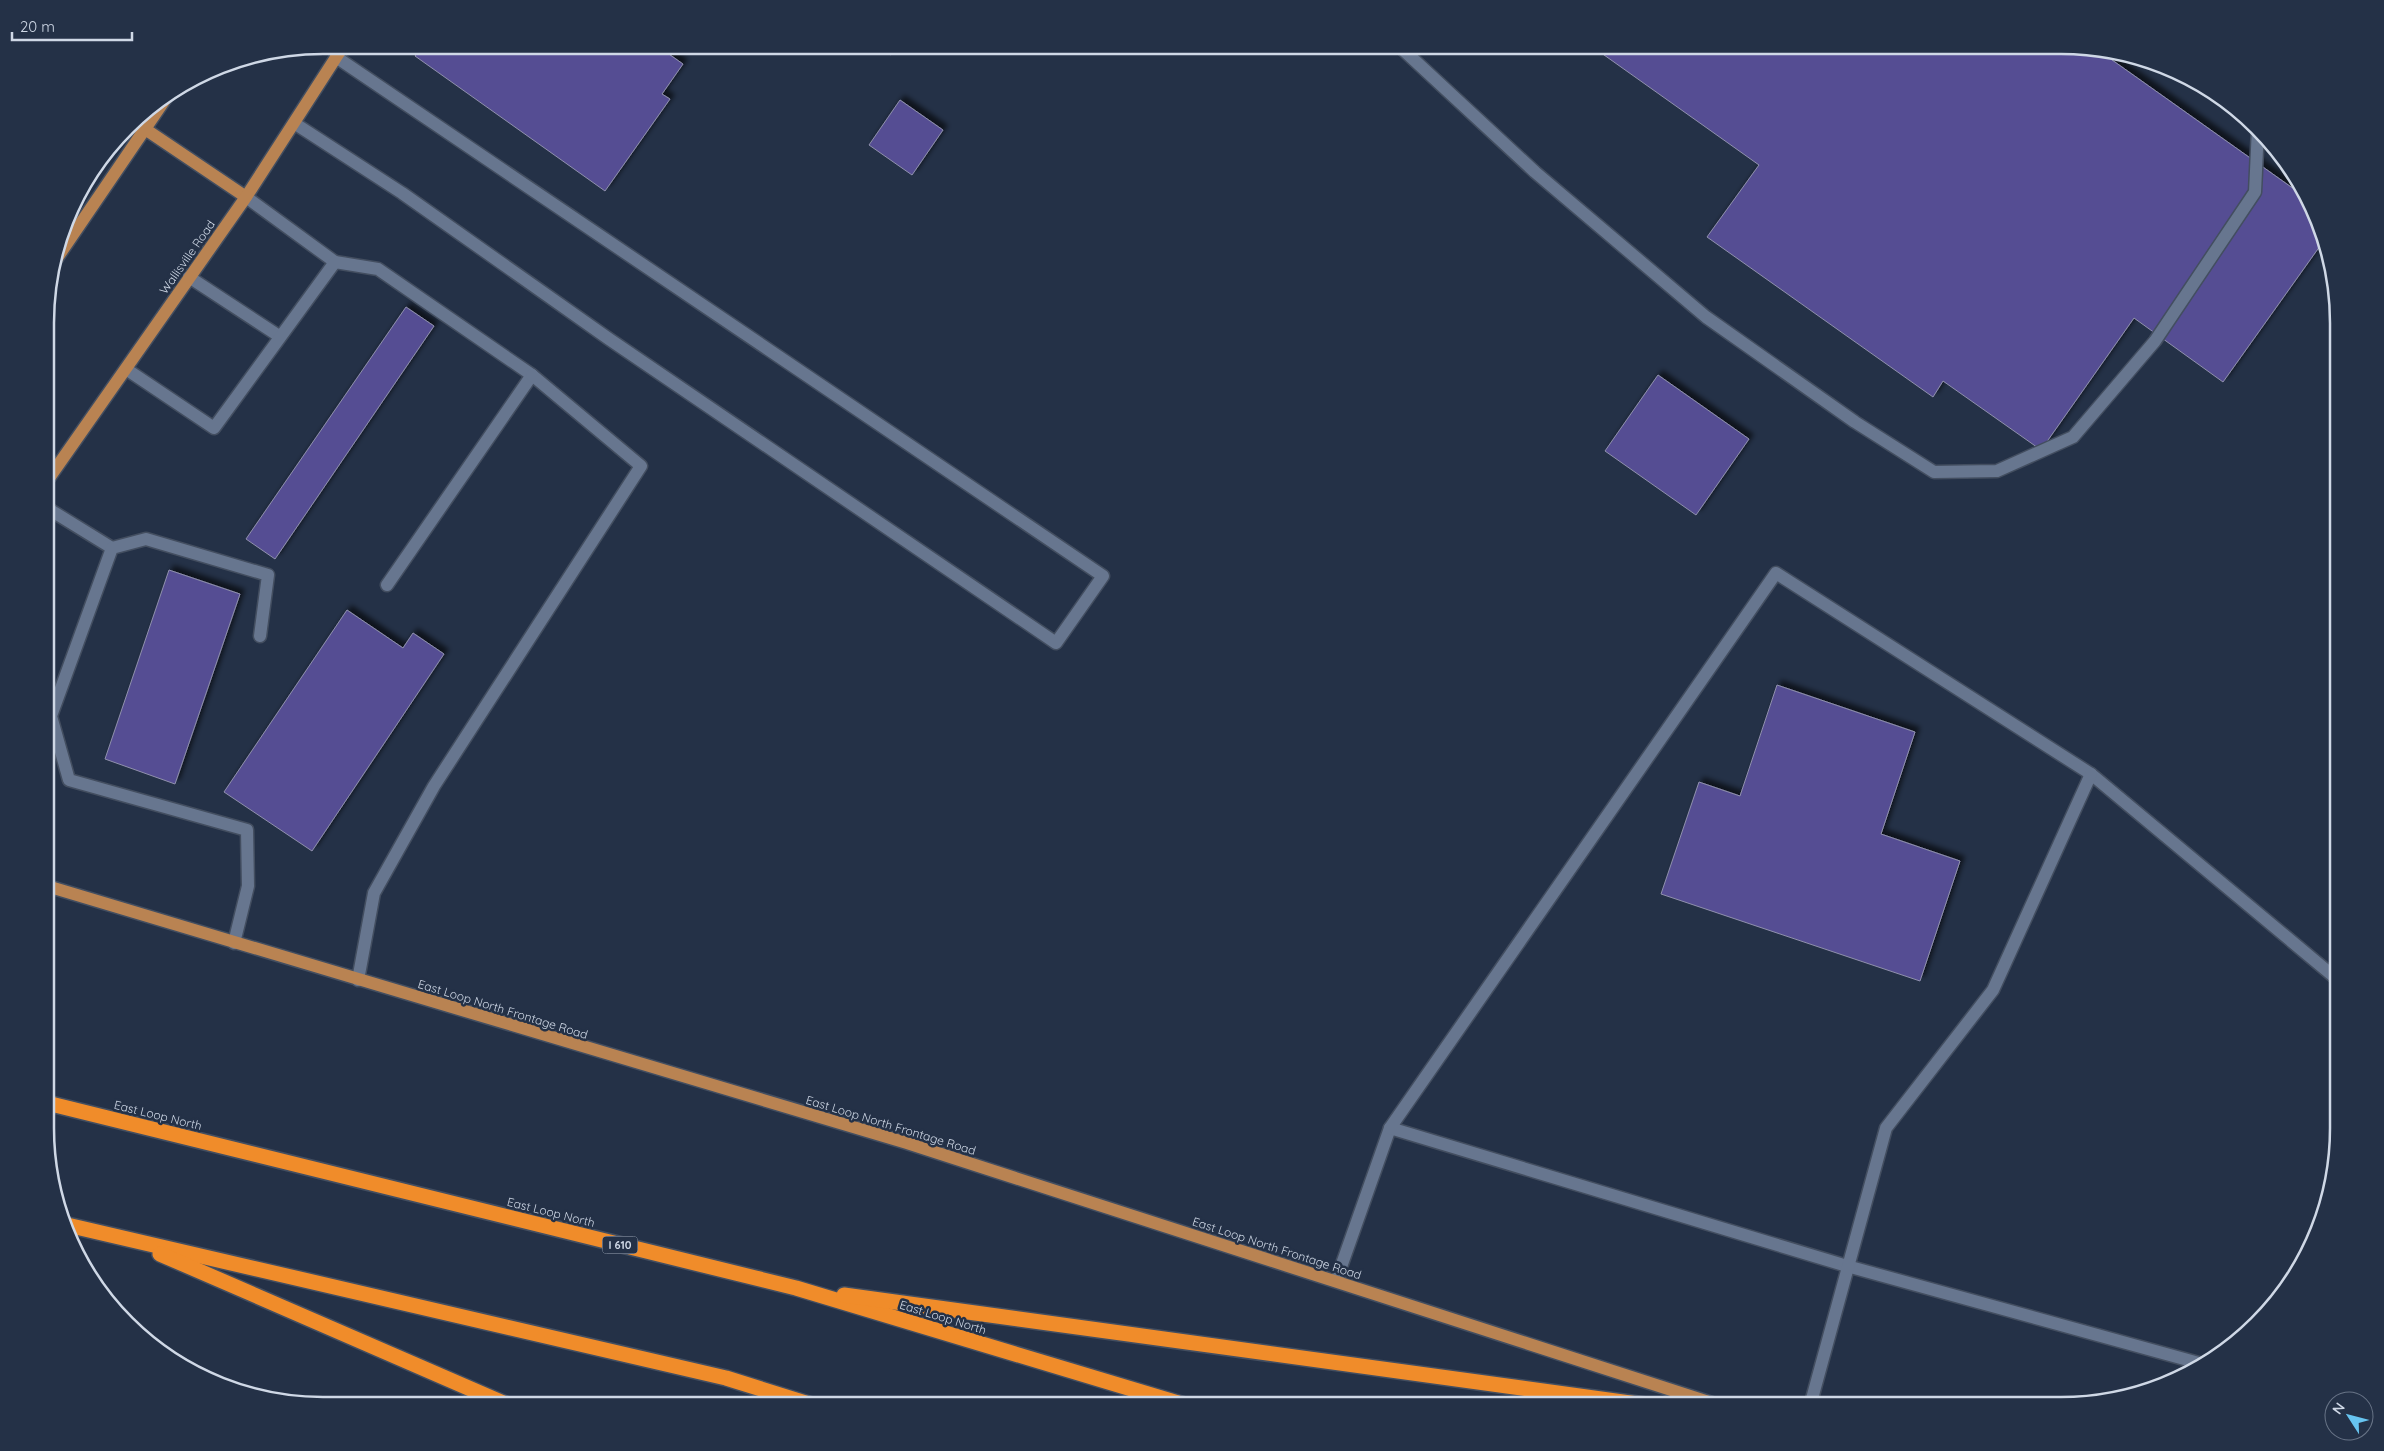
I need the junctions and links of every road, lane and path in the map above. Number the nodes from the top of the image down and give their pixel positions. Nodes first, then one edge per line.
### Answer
1 (338, 54) edge
2 (1408, 54) edge
3 (336, 58) junction
4 (158, 110) edge
5 (294, 123) junction
6 (139, 126) edge
7 (145, 129) junction
8 (2258, 138) edge
9 (246, 197) junction
10 (65, 246) edge
11 (334, 262) junction
12 (189, 277) junction
13 (279, 336) junction
14 (126, 369) junction
15 (532, 375) junction
16 (54, 471) edge
17 (54, 512) edge
18 (112, 548) junction
19 (387, 586) dead end
20 (260, 636) dead end
21 (54, 708) edge
22 (54, 727) edge
23 (2091, 774) junction
24 (54, 888) edge
25 (234, 943) junction
26 (2330, 973) edge
27 (358, 980) junction
28 (54, 1105) edge
29 (1390, 1128) junction
30 (72, 1226) edge
31 (124, 1238) junction
32 (1847, 1266) junction
33 (1336, 1282) junction
34 (796, 1288) junction
35 (2195, 1362) edge
36 (489, 1397) edge
37 (786, 1397) edge
38 (1158, 1397) edge
39 (1587, 1397) edge
40 (1693, 1397) edge
41 (1812, 1397) edge

1 - 3 main road, Wallisville Road
2 - 8 lane
3 - 5 main road, Wallisville Road
3 - 5 lane
4 - 7 main road
5 - 9 main road, Wallisville Road
6 - 7 lane
7 - 9 main road
7 - 10 main road
9 - 11 lane
9 - 12 main road, Wallisville Road
11 - 13 lane
11 - 15 lane
12 - 13 lane
12 - 14 main road, Wallisville Road
13 - 14 lane
14 - 16 main road, Wallisville Road
15 - 19 lane
15 - 27 lane
17 - 18 lane
18 - 20 lane
18 - 21 lane
22 - 25 lane
23 - 26 lane
23 - 29 lane
23 - 32 lane
24 - 25 main road, East Loop North Frontage Road
25 - 27 main road, East Loop North Frontage Road
27 - 33 main road, East Loop North Frontage Road
28 - 34 highway, East Loop North / I 610
29 - 32 lane
29 - 33 lane
30 - 31 highway
31 - 36 highway
31 - 37 highway
32 - 35 lane
32 - 41 lane
33 - 40 main road, East Loop North Frontage Road
34 - 38 highway, East Loop North / I 610
34 - 39 highway

